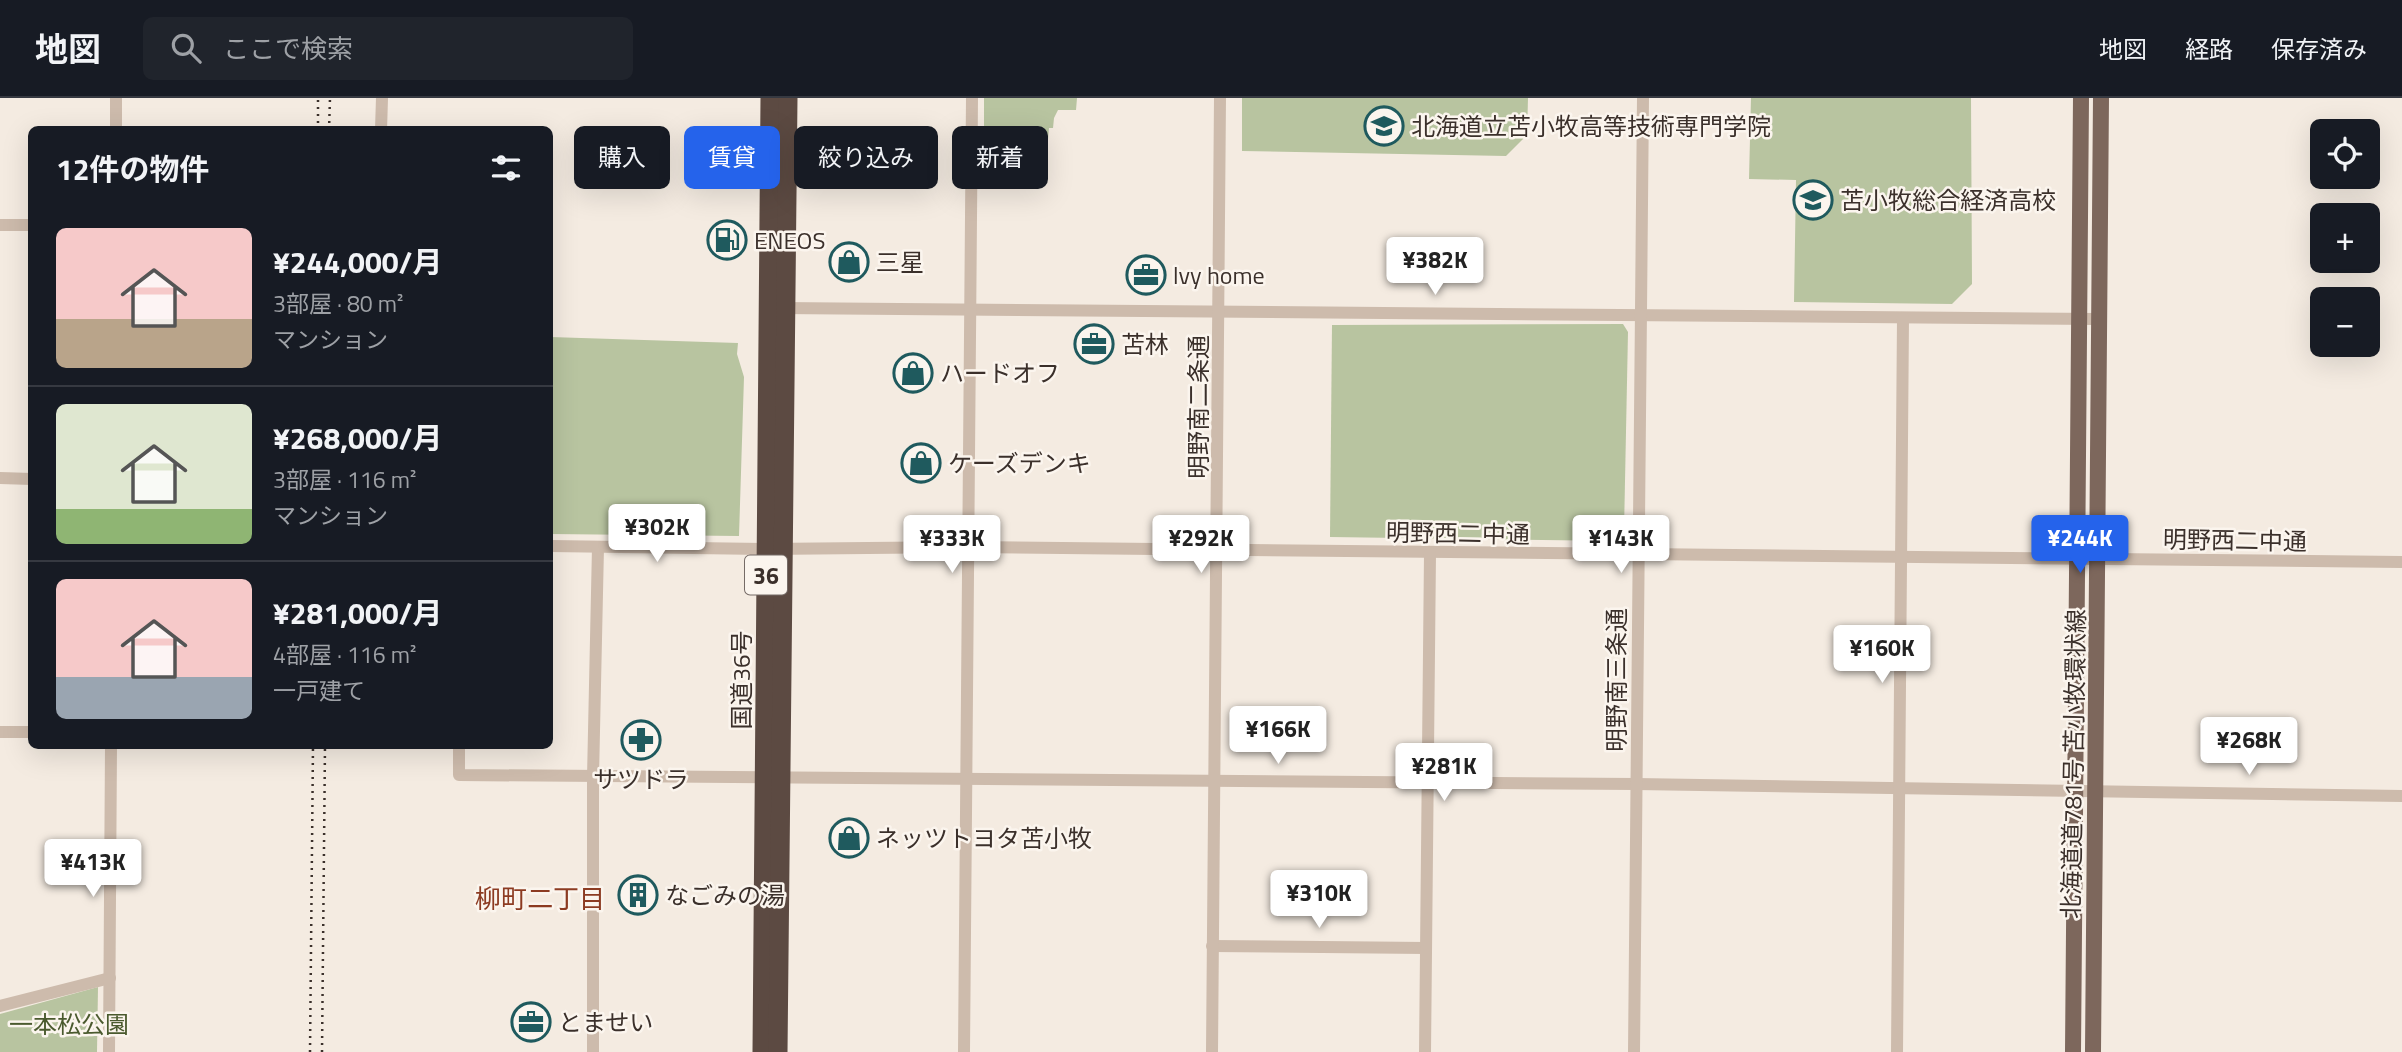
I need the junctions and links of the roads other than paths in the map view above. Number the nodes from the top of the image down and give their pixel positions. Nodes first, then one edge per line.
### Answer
1 (116, 98) edge
2 (382, 98) edge
3 (771, 98) edge
4 (788, 98) edge
5 (972, 98) edge
6 (1220, 98) edge
7 (1643, 98) edge
8 (2081, 98) edge
9 (2101, 98) edge
10 (116, 126) edge
11 (381, 126) edge
12 (0, 225) edge
13 (28, 225) edge
14 (778, 308) junction
15 (970, 309) junction
16 (1219, 312) junction
17 (1640, 315) junction
18 (1903, 318) junction
19 (2080, 318) junction
20 (2099, 319) junction
21 (0, 478) edge
22 (28, 479) edge
23 (553, 546) edge
24 (598, 547) junction
25 (969, 547) junction
26 (774, 549) junction
27 (1218, 551) junction
28 (1430, 554) junction
29 (1638, 556) junction
30 (1901, 556) junction
31 (2078, 560) junction
32 (2099, 560) junction
33 (2402, 562) edge
34 (0, 732) edge
35 (28, 732) edge
36 (111, 749) edge
37 (459, 749) edge
38 (593, 777) junction
39 (773, 778) junction
40 (967, 780) junction
41 (1214, 782) junction
42 (1428, 783) junction
43 (1636, 784) junction
44 (1898, 787) junction
45 (2076, 790) junction
46 (2095, 791) junction
47 (2402, 796) edge
48 (1212, 946) junction
49 (1426, 948) junction
50 (110, 978) junction
51 (0, 1006) edge
52 (109, 1052) edge
53 (593, 1052) edge
54 (762, 1052) edge
55 (778, 1052) edge
56 (964, 1052) edge
57 (1212, 1052) edge
58 (1425, 1052) edge
59 (1634, 1052) edge
60 (1897, 1052) edge
61 (2073, 1052) edge
62 (2093, 1052) edge

1 - 10 street
2 - 11 street
3 - 14 highway, 国道36号 / 36
4 - 14 highway, 国道36号 / 36
5 - 15 street
6 - 16 street, 明野南二条通
7 - 17 street, 明野南三条通
8 - 19 main road, 北海道道781号 苫小牧環状線
9 - 20 main road, 北海道道781号 苫小牧環状線
12 - 13 street
14 - 15 street
14 - 26 highway, 国道36号 / 36
15 - 16 street
15 - 25 street
16 - 17 street
16 - 27 street, 明野南二条通
17 - 18 street
17 - 29 street, 明野南三条通
18 - 19 street
18 - 30 street
19 - 20 street
19 - 31 main road, 北海道道781号 苫小牧環状線
20 - 32 main road, 北海道道781号 苫小牧環状線
21 - 22 street
23 - 24 street, 明野西二中通
24 - 26 street, 明野西二中通
24 - 38 street
25 - 26 street, 明野西二中通
25 - 27 street, 明野西二中通
25 - 40 street
26 - 39 highway, 国道36号 / 36
27 - 28 street, 明野西二中通
27 - 41 street, 明野南二条通
28 - 29 street, 明野西二中通
28 - 42 street
29 - 30 street, 明野西二中通
29 - 43 street, 明野南三条通
30 - 31 street, 明野西二中通
30 - 44 street
31 - 32 street, 明野西二中通
31 - 45 main road, 北海道道781号 苫小牧環状線
32 - 33 street, 明野西二中通
32 - 46 main road, 北海道道781号 苫小牧環状線
34 - 35 street
36 - 50 street
37 - 38 street
38 - 39 street
38 - 53 street
39 - 40 street
39 - 54 highway, 国道36号 / 36
39 - 55 highway, 国道36号 / 36
40 - 41 street
40 - 56 street
41 - 42 street
41 - 48 street, 明野南二条通
42 - 43 street
42 - 49 street
43 - 44 street
43 - 59 street, 明野南三条通
44 - 45 street
44 - 60 street
45 - 46 street
45 - 61 main road, 北海道道781号 苫小牧環状線
46 - 47 street
46 - 62 main road, 北海道道781号 苫小牧環状線
48 - 49 street
48 - 57 street, 明野南二条通
49 - 58 street
50 - 51 street
50 - 52 street

